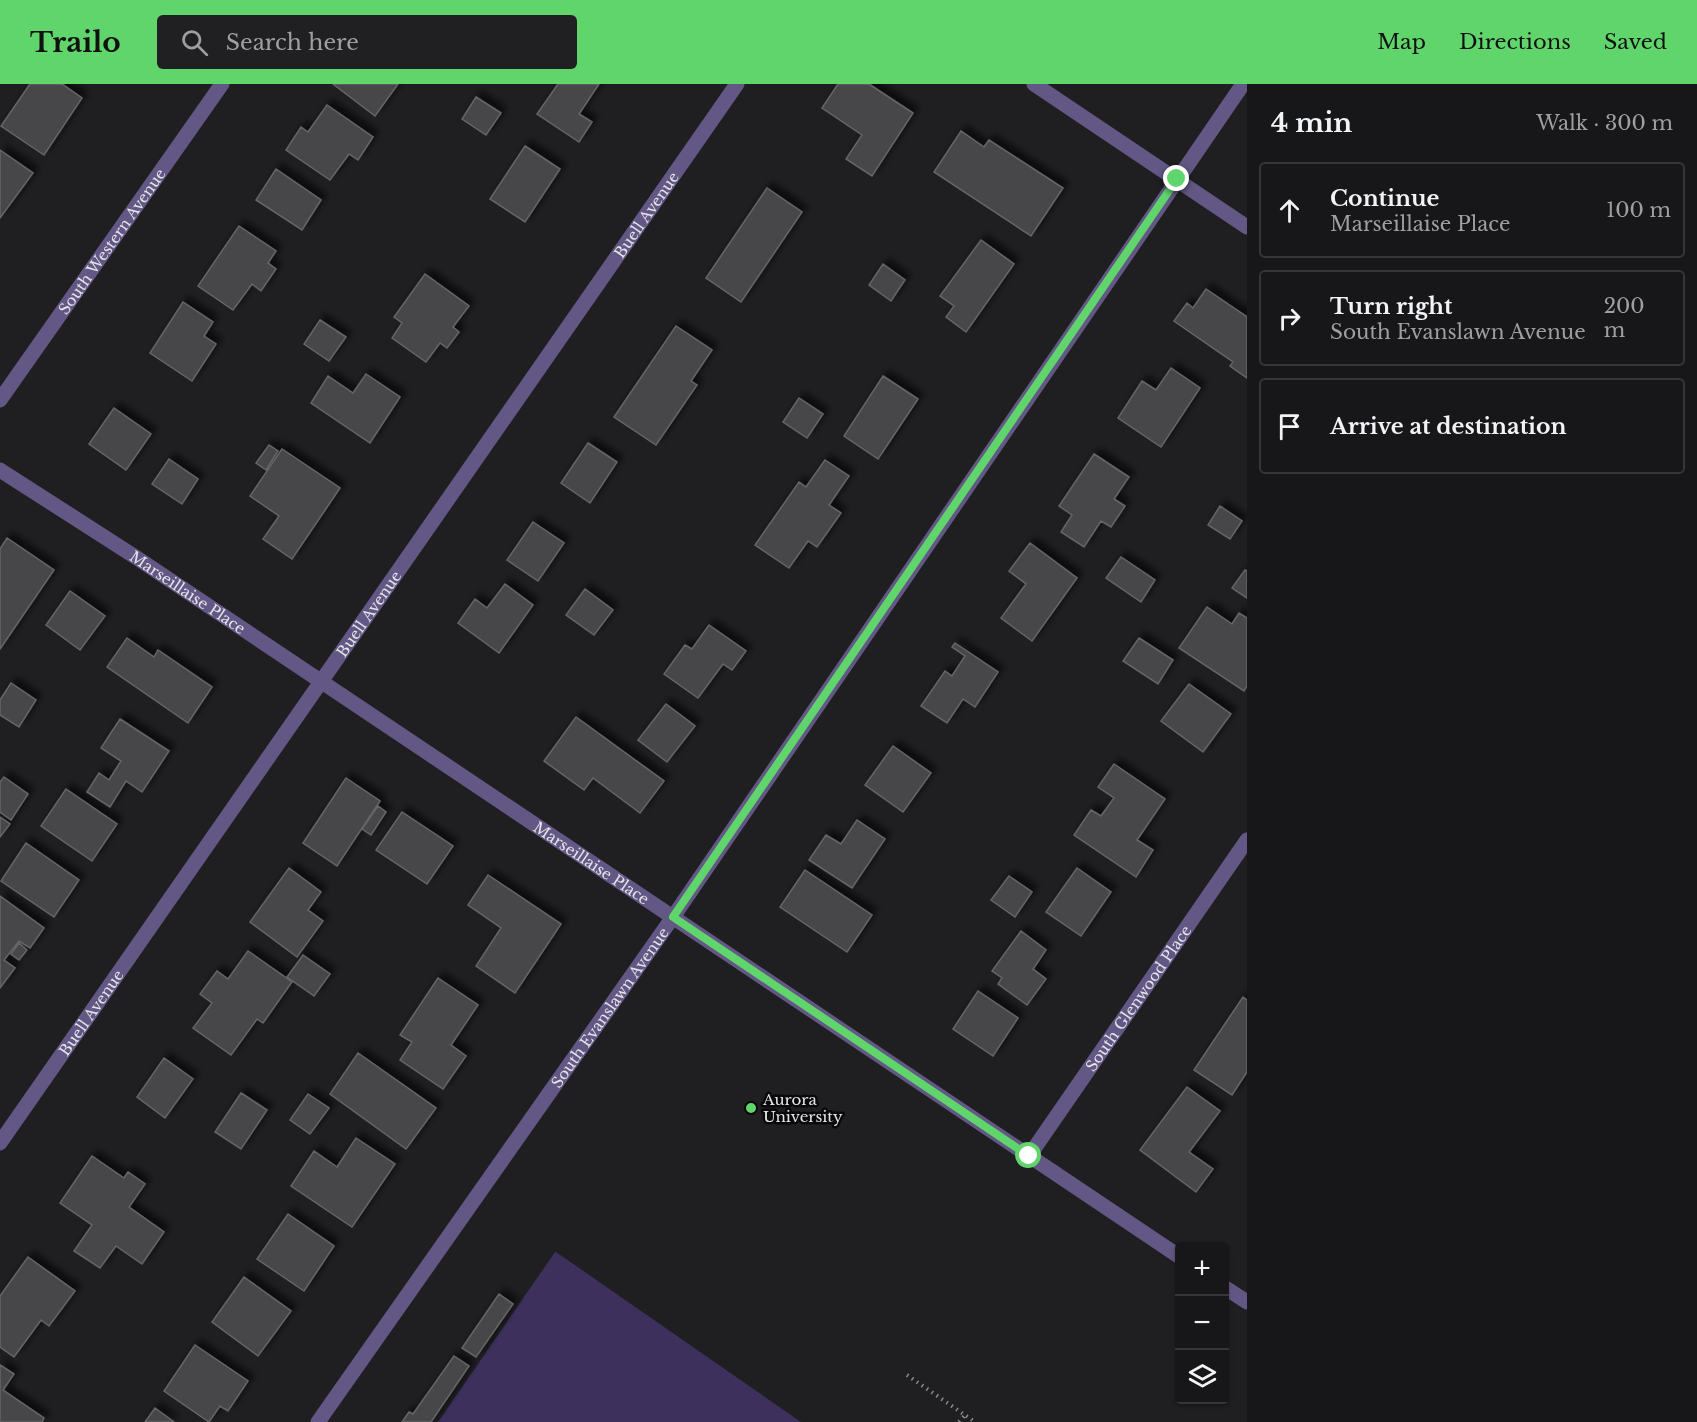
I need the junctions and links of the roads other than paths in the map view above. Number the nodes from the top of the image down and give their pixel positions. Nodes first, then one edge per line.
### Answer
1 (222, 84) edge
2 (737, 84) edge
3 (1034, 84) edge
4 (1242, 84) edge
5 (1177, 179) junction
6 (1247, 226) edge
7 (0, 400) edge
8 (0, 470) edge
9 (322, 683) junction
10 (1247, 840) edge
11 (673, 917) junction
12 (0, 1143) edge
13 (1029, 1156) junction
14 (1175, 1254) edge
15 (1229, 1290) edge
16 (1247, 1302) edge
17 (318, 1422) edge

1 - 7 street, South Western Avenue
2 - 9 street, Buell Avenue
3 - 5 street
4 - 5 street, South Evanslawn Avenue
5 - 6 street
5 - 11 street, South Evanslawn Avenue
8 - 9 street, Marseillaise Place
9 - 11 street, Marseillaise Place
9 - 12 street, Buell Avenue
10 - 13 street, South Glenwood Place
11 - 13 street, Marseillaise Place
11 - 17 street, South Evanslawn Avenue
13 - 14 street, Marseillaise Place
15 - 16 street

